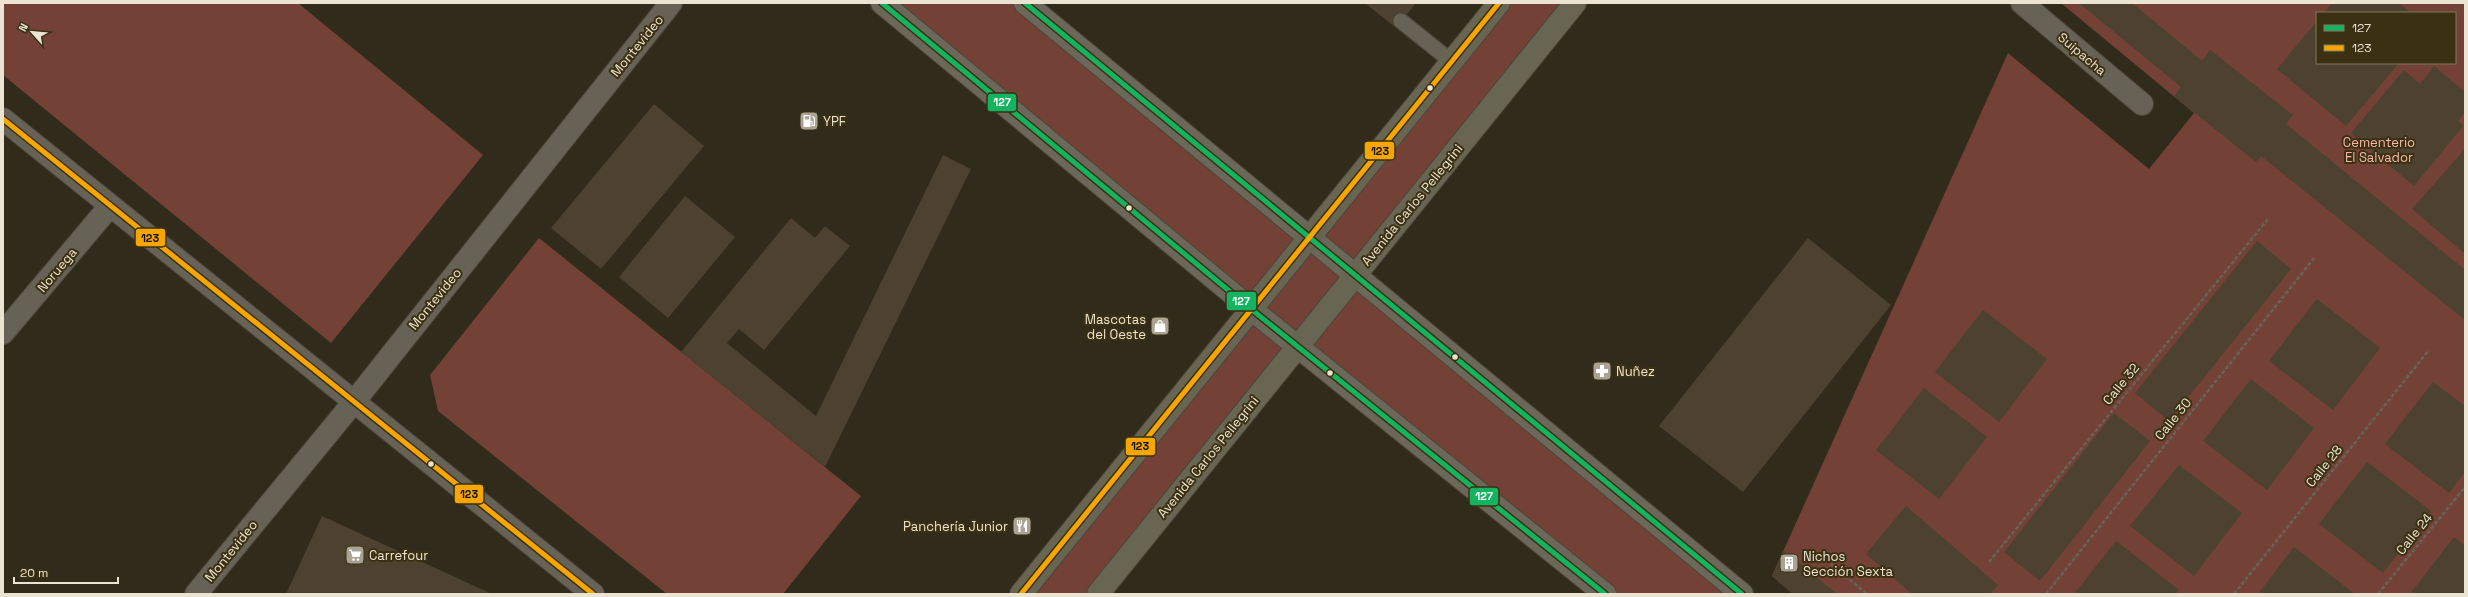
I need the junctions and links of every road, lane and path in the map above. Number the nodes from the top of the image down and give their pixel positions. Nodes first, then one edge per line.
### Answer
1 (671, 3) edge
2 (882, 3) edge
3 (1025, 3) edge
4 (1499, 3) edge
5 (1575, 3) edge
6 (2022, 3) edge
7 (1401, 21) dead end
8 (1451, 61) junction
9 (2142, 104) dead end
10 (3, 119) edge
11 (110, 206) junction
12 (2268, 219) dead end
13 (1308, 238) junction
14 (2315, 257) dead end
15 (1355, 275) junction
16 (1251, 309) junction
17 (3, 333) edge
18 (1298, 347) junction
19 (2429, 350) dead end
20 (353, 403) junction
21 (2465, 486) edge
22 (1989, 562) dead end
23 (1831, 564) dead end
24 (196, 594) edge
25 (593, 594) edge
26 (1021, 594) edge
27 (1098, 594) edge
28 (1606, 594) edge
29 (1742, 594) edge
30 (1867, 594) edge
31 (2046, 594) edge
32 (2234, 594) edge
33 (2378, 594) edge

1 - 20 street, Montevideo
2 - 16 main road
3 - 13 main road
4 - 8 main road
5 - 15 main road, Avenida Carlos Pellegrini
6 - 9 street, Suipacha
7 - 8 lane
8 - 13 main road
10 - 11 street
11 - 17 street, Noruega
11 - 20 street
12 - 22 path, Calle 32
13 - 15 main road
13 - 16 main road
14 - 31 path, Calle 30
15 - 18 main road, Avenida Carlos Pellegrini
15 - 29 main road
16 - 18 main road
16 - 26 main road
18 - 27 main road, Avenida Carlos Pellegrini
18 - 28 main road
19 - 32 path, Calle 28
20 - 24 street, Montevideo
20 - 25 street
21 - 33 path, Calle 24
23 - 30 path

